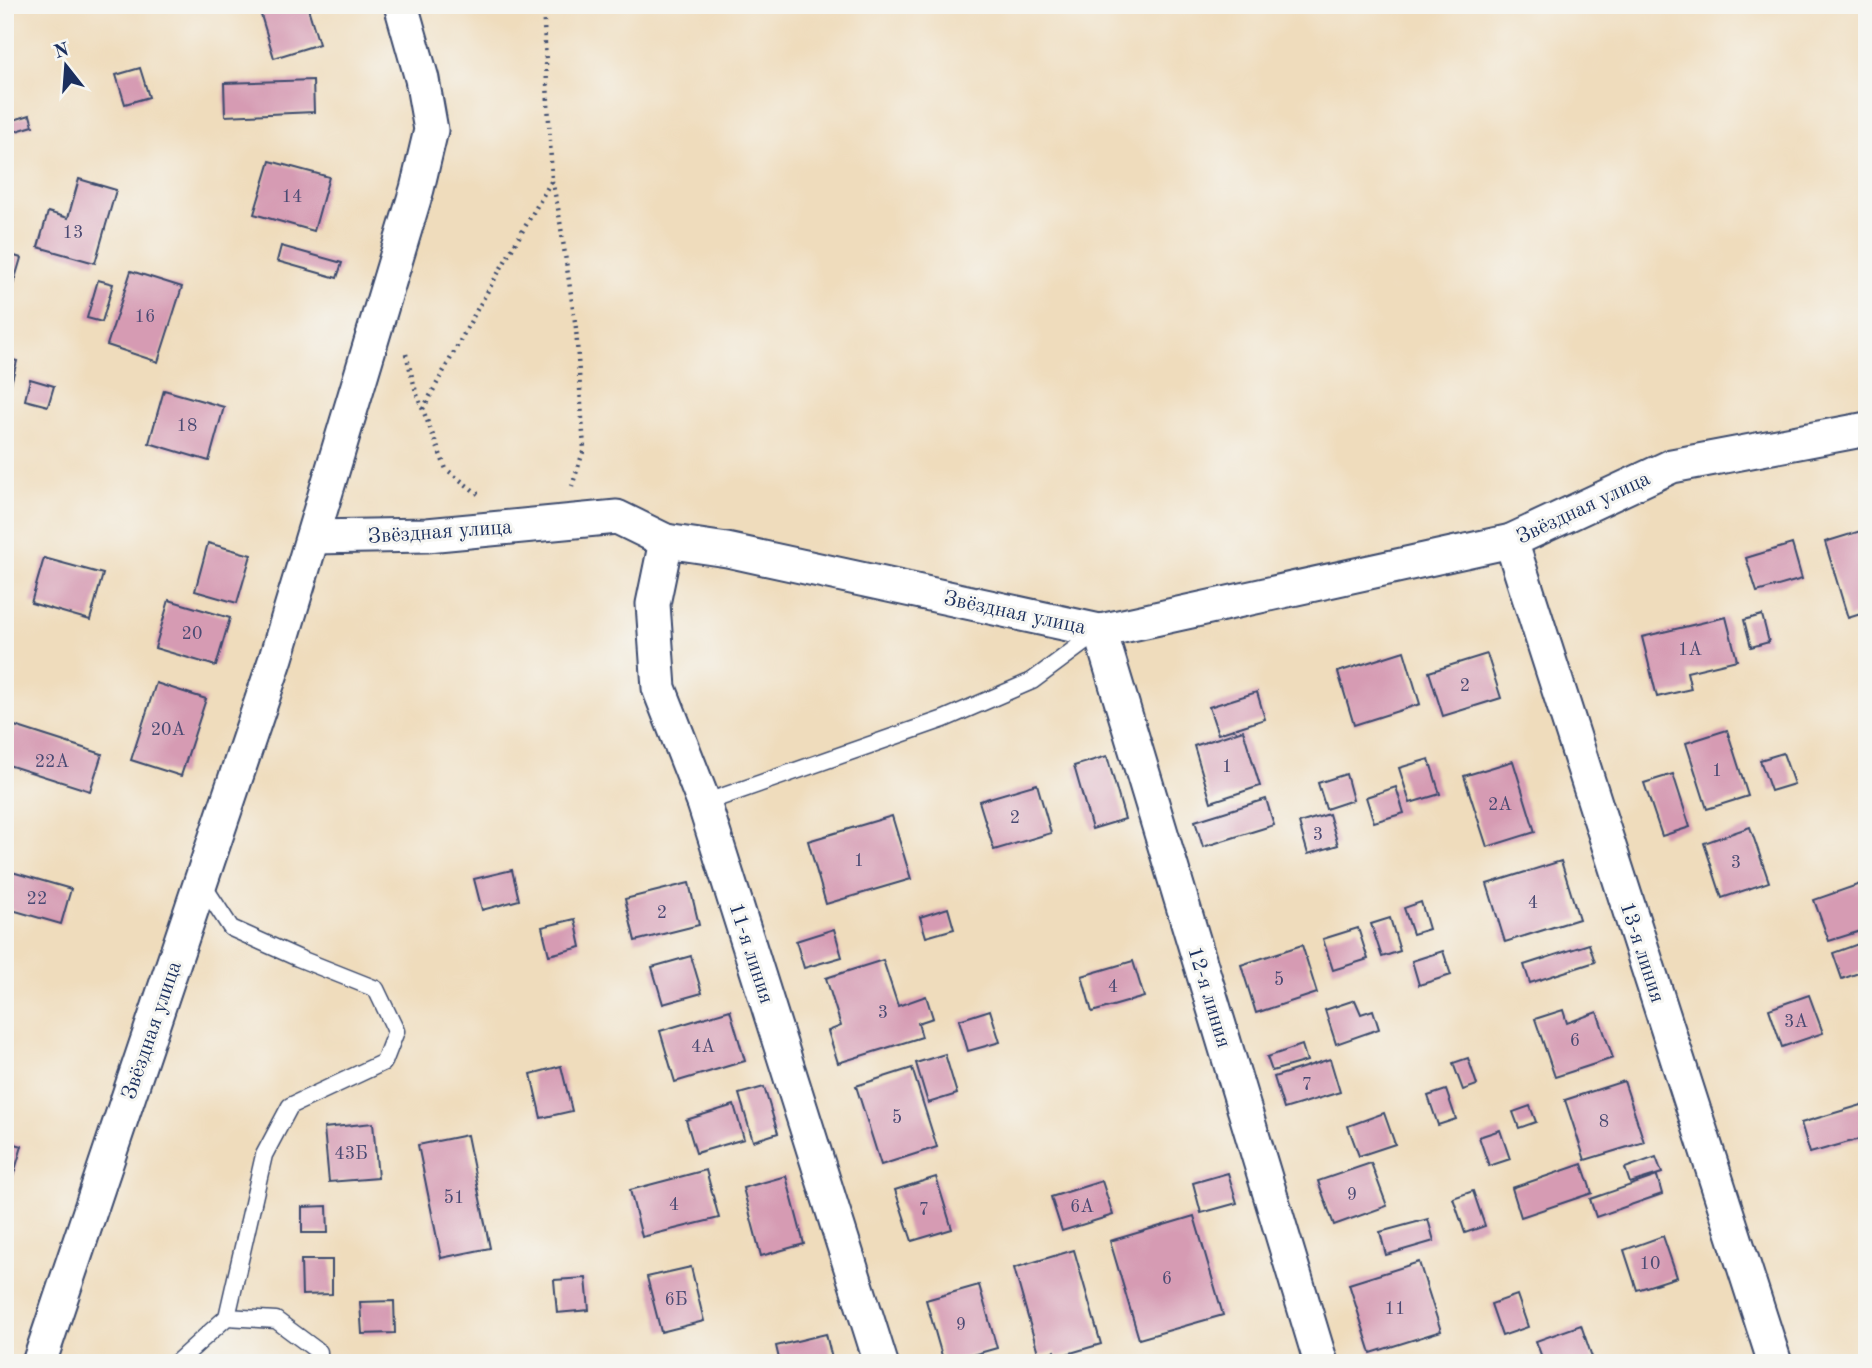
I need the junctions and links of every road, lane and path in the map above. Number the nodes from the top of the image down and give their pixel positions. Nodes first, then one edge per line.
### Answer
1 (401, 5) edge
2 (543, 5) edge
3 (552, 180) junction
4 (404, 343) dead end
5 (423, 409) junction
6 (1867, 429) edge
7 (578, 520) junction
8 (521, 526) junction
9 (313, 537) junction
10 (666, 541) junction
11 (1511, 541) junction
12 (1100, 631) junction
13 (704, 803) junction
14 (201, 881) junction
15 (227, 1317) junction
16 (39, 1363) edge
17 (176, 1363) edge
18 (319, 1363) edge
19 (881, 1363) edge
20 (1321, 1363) edge
21 (1775, 1363) edge

1 - 9 street, Звёздная улица
2 - 3 path
3 - 5 path
3 - 7 path
4 - 5 path
5 - 8 path
6 - 11 street, Звёздная улица
7 - 8 street, Звёздная улица
7 - 10 street, Звёздная улица
8 - 9 street, Звёздная улица
9 - 14 street, Звёздная улица
10 - 12 street, Звёздная улица
10 - 13 street, 11-я линия
11 - 12 street, Звёздная улица
11 - 21 street, 13-я линия
12 - 13 lane
12 - 20 street, 12-я линия
13 - 19 street, 11-я линия
14 - 15 lane
14 - 16 street, Звёздная улица
15 - 17 lane
15 - 18 lane

